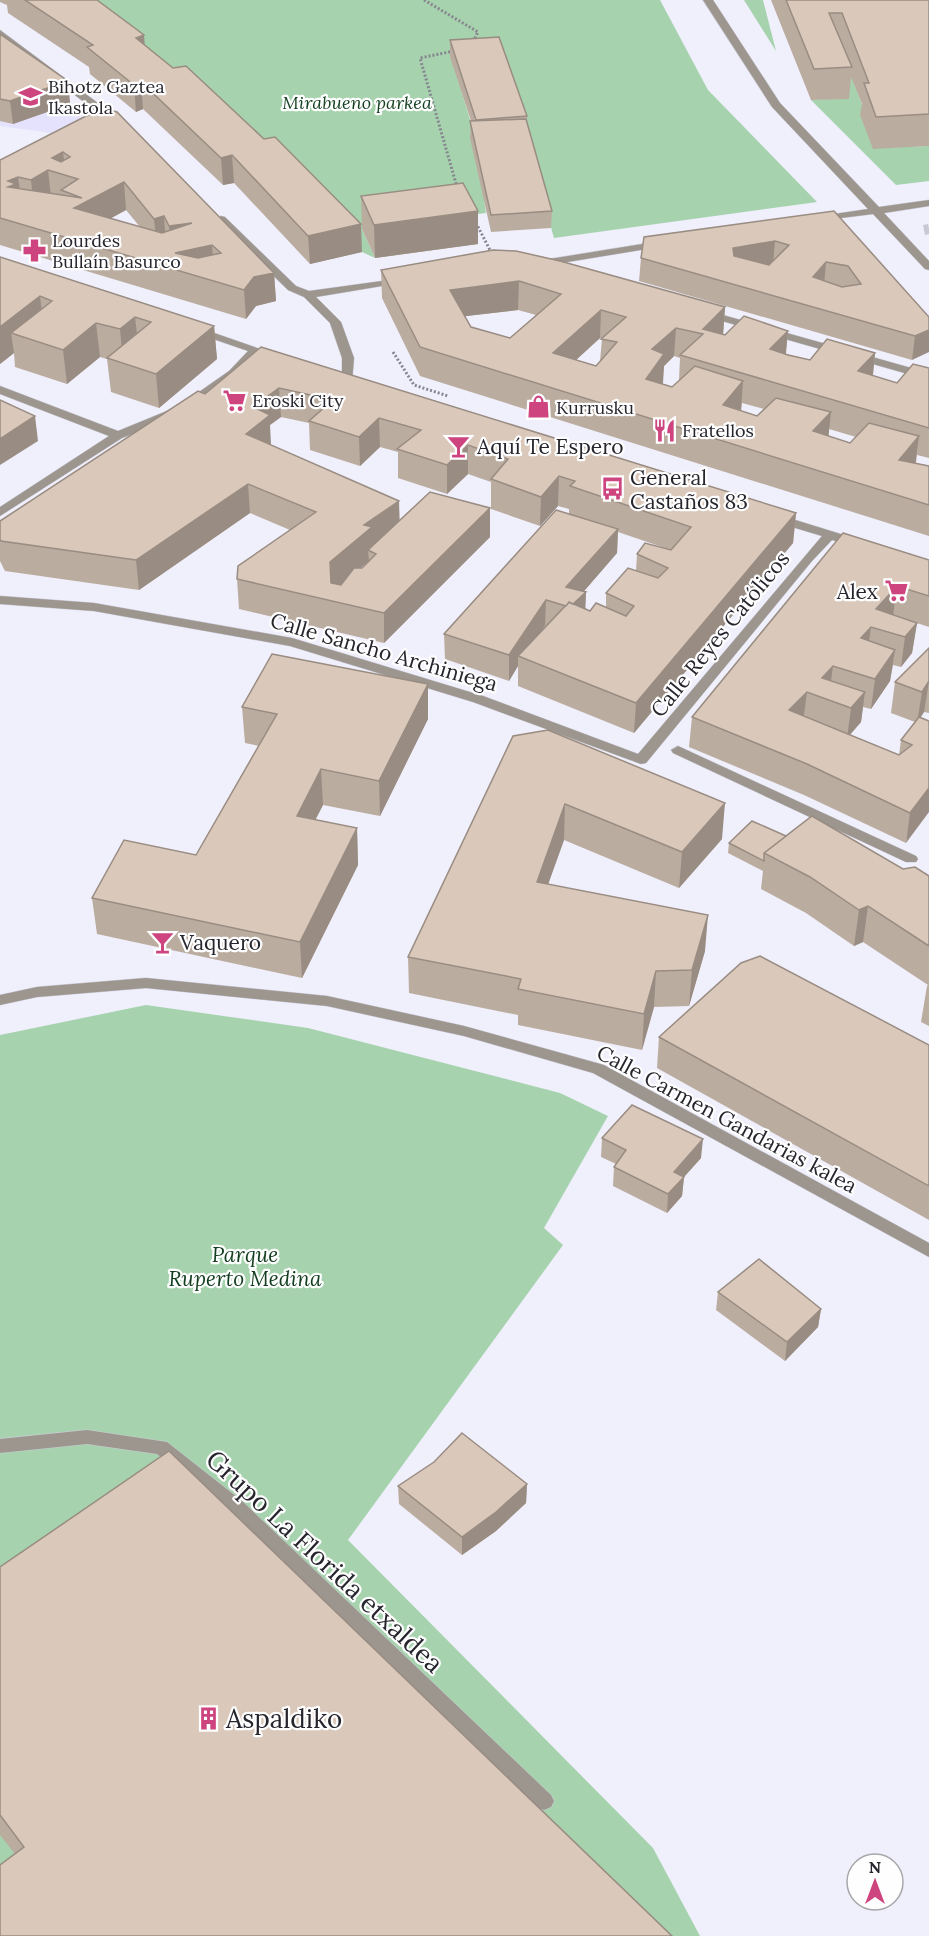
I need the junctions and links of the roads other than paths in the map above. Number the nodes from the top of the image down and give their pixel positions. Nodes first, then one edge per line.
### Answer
1 (708, 0) edge
2 (0, 33) edge
3 (123, 128) edge
4 (929, 203) edge
5 (875, 211) junction
6 (215, 213) edge
7 (808, 221) edge
8 (669, 242) edge
9 (553, 261) junction
10 (526, 266) edge
11 (929, 267) edge
12 (572, 274) edge
13 (409, 279) edge
14 (308, 295) junction
15 (687, 307) edge
16 (181, 324) edge
17 (256, 350) junction
18 (294, 363) edge
19 (929, 377) edge
20 (348, 380) edge
21 (0, 390) edge
22 (118, 435) junction
23 (0, 512) edge
24 (767, 514) edge
25 (830, 535) junction
26 (863, 545) edge
27 (0, 600) edge
28 (678, 750) dead end
29 (641, 760) joint
30 (911, 859) dead end
31 (0, 999) edge
32 (929, 1251) edge
33 (0, 1446) edge
34 (544, 1801) dead end

1 - 5 street
2 - 3 street
4 - 5 street
5 - 7 street
5 - 11 street
6 - 14 street
8 - 9 street
9 - 10 street
9 - 12 street
13 - 14 street
14 - 20 street
15 - 19 street
16 - 17 street
17 - 18 street
17 - 22 street
21 - 22 street
22 - 23 street
24 - 25 street
25 - 26 street
25 - 29 street, Calle Reyes Católicos
27 - 29 street, Calle Sancho Archiniega
28 - 30 street
31 - 32 street, Calle Carmen Gandarias kalea
33 - 34 street, Grupo La Florida etxaldea

